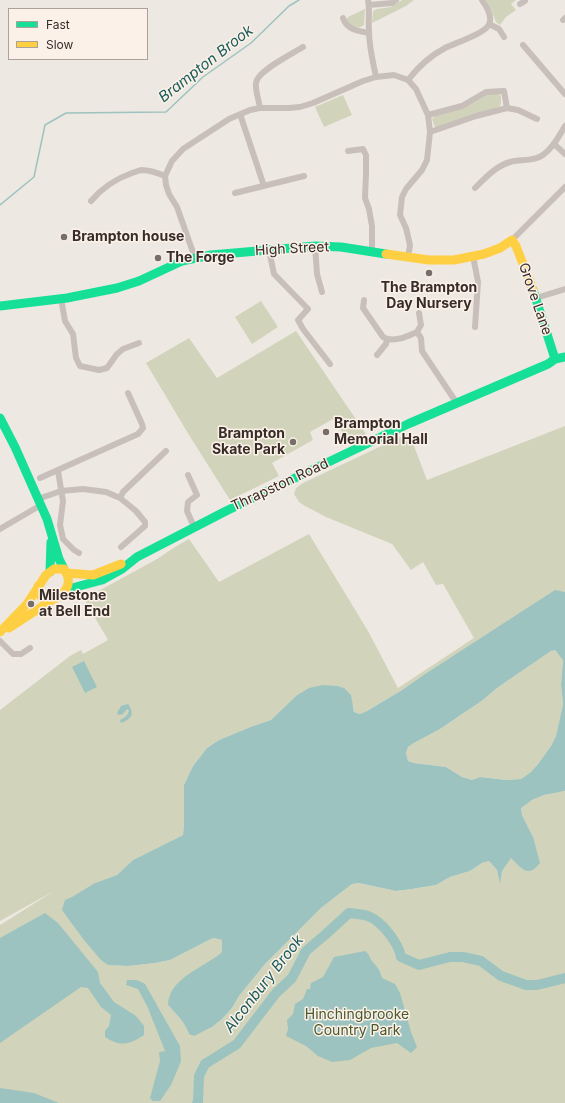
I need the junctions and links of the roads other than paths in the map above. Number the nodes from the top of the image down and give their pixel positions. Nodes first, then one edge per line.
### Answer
1 (396, 0) edge
2 (482, 0) edge
3 (368, 3) edge
4 (343, 18) dead end
5 (489, 24) junction
6 (369, 33) junction
7 (504, 37) dead end
8 (523, 45) dead end
9 (303, 48) dead end
10 (376, 77) junction
11 (408, 80) junction
12 (565, 94) edge
13 (260, 108) junction
14 (507, 108) junction
15 (240, 114) junction
16 (428, 115) junction
17 (537, 119) dead end
18 (565, 126) edge
19 (430, 132) junction
20 (554, 144) junction
21 (348, 151) dead end
22 (565, 154) edge
23 (165, 176) junction
24 (304, 176) dead end
25 (264, 186) junction
26 (565, 187) edge
27 (475, 188) dead end
28 (235, 194) dead end
29 (91, 201) dead end
30 (512, 240) junction
31 (314, 246) junction
32 (269, 250) junction
33 (372, 251) junction
34 (473, 256) junction
35 (408, 257) junction
36 (195, 258) junction
37 (565, 289) edge
38 (322, 292) dead end
39 (61, 298) junction
40 (536, 298) junction
41 (364, 300) dead end
42 (0, 306) edge
43 (419, 313) dead end
44 (475, 327) dead end
45 (417, 332) junction
46 (387, 340) junction
47 (139, 343) dead end
48 (377, 355) dead end
49 (565, 357) edge
50 (555, 359) junction
51 (330, 364) dead end
52 (128, 393) dead end
53 (456, 402) junction
54 (0, 418) edge
55 (166, 451) dead end
56 (58, 471) junction
57 (188, 475) dead end
58 (40, 478) dead end
59 (61, 491) junction
60 (120, 498) junction
61 (40, 502) junction
62 (194, 527) junction
63 (0, 529) edge
64 (51, 532) junction
65 (121, 547) dead end
66 (79, 553) dead end
67 (130, 562) junction
68 (66, 571) junction
69 (50, 572) junction
70 (38, 586) junction
71 (64, 593) junction
72 (52, 600) junction
73 (0, 633) edge
74 (0, 641) edge
75 (30, 648) dead end

1 - 3 street
2 - 5 street
3 - 6 street
4 - 6 street
5 - 7 street
5 - 11 street
6 - 10 street
8 - 12 street
9 - 13 street
10 - 11 street
10 - 13 street
11 - 16 street
13 - 15 street
14 - 16 street
14 - 17 street
14 - 19 street
15 - 23 street
15 - 25 street
16 - 19 street
18 - 20 street
19 - 35 street
20 - 22 street
20 - 27 street
21 - 33 street
23 - 29 street
23 - 36 street
24 - 25 street
25 - 28 street
26 - 30 street, High Street
30 - 34 main road, High Street
30 - 40 main road, Grove Lane
31 - 32 main road, High Street
31 - 33 main road, High Street
31 - 38 street
32 - 36 main road, High Street
32 - 51 street
33 - 35 main road, High Street
34 - 35 main road, High Street
34 - 44 street
36 - 39 main road, High Street
37 - 40 street
39 - 42 main road, High Street
39 - 47 street
40 - 50 main road, Grove Lane
41 - 46 street
43 - 45 street
45 - 46 street
45 - 53 street
46 - 48 street
49 - 50 main road, Thrapston Road
50 - 53 main road, Thrapston Road
52 - 56 street
53 - 62 main road, Thrapston Road
54 - 61 main road
55 - 60 street
56 - 58 street
56 - 59 street
57 - 62 street
59 - 60 street
59 - 61 street
59 - 66 street
60 - 65 street
61 - 63 street
61 - 64 main road
62 - 67 main road, Thrapston Road
64 - 68 main road
64 - 69 main road
67 - 68 main road, Thrapston Road
67 - 71 main road, Thrapston Road
68 - 69 main road, Thrapston Road
68 - 71 main road
69 - 70 main road
70 - 72 main road
70 - 73 main road
71 - 72 main road, Thrapston Road
72 - 73 main road, Thrapston Road
74 - 75 street

